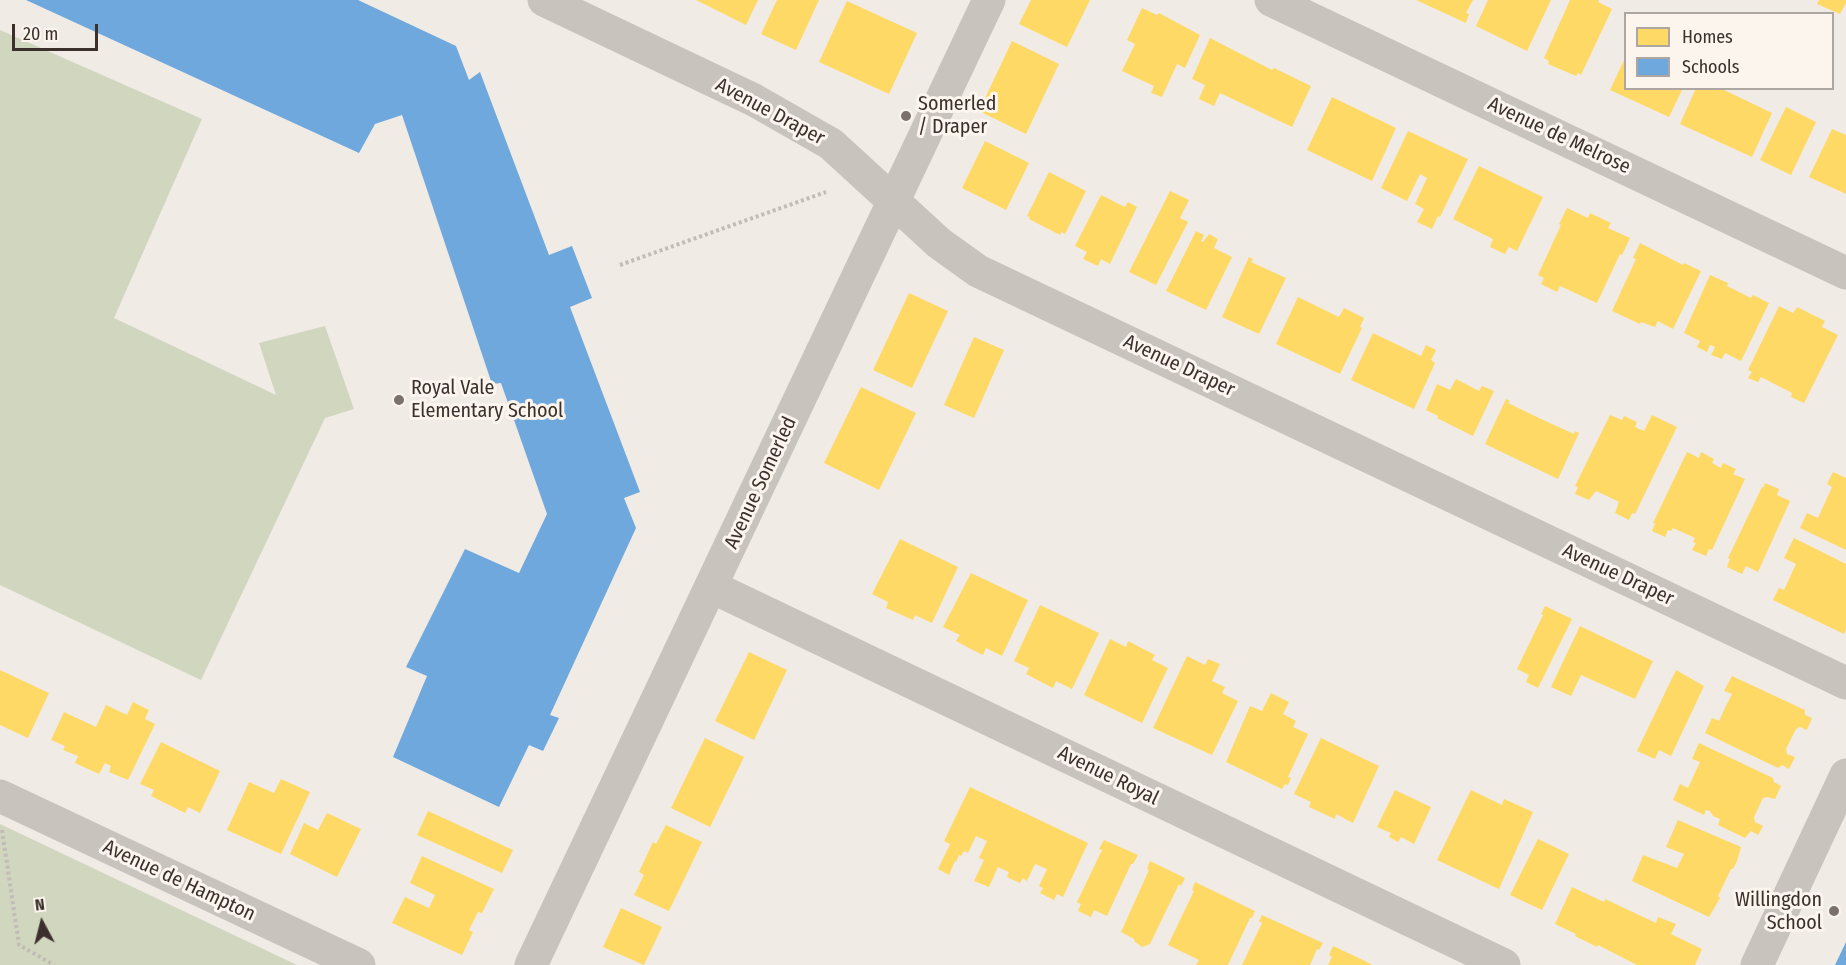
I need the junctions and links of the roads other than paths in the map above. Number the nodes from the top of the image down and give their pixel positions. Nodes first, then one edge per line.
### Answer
1 (544, 0) edge
2 (988, 0) edge
3 (1271, 0) edge
4 (893, 202) junction
5 (1846, 273) edge
6 (712, 587) junction
7 (1846, 683) edge
8 (1846, 775) edge
9 (0, 796) edge
10 (533, 964) edge
11 (359, 965) edge
12 (1504, 965) edge
13 (1757, 965) edge

1 - 4 street, Avenue Draper
2 - 4 street, Avenue Somerled
3 - 5 street, Avenue de Melrose
4 - 6 street, Avenue Somerled
4 - 7 street, Avenue Draper
6 - 10 street, Avenue Somerled
6 - 12 street, Avenue Royal
8 - 13 street
9 - 11 street, Avenue de Hampton

